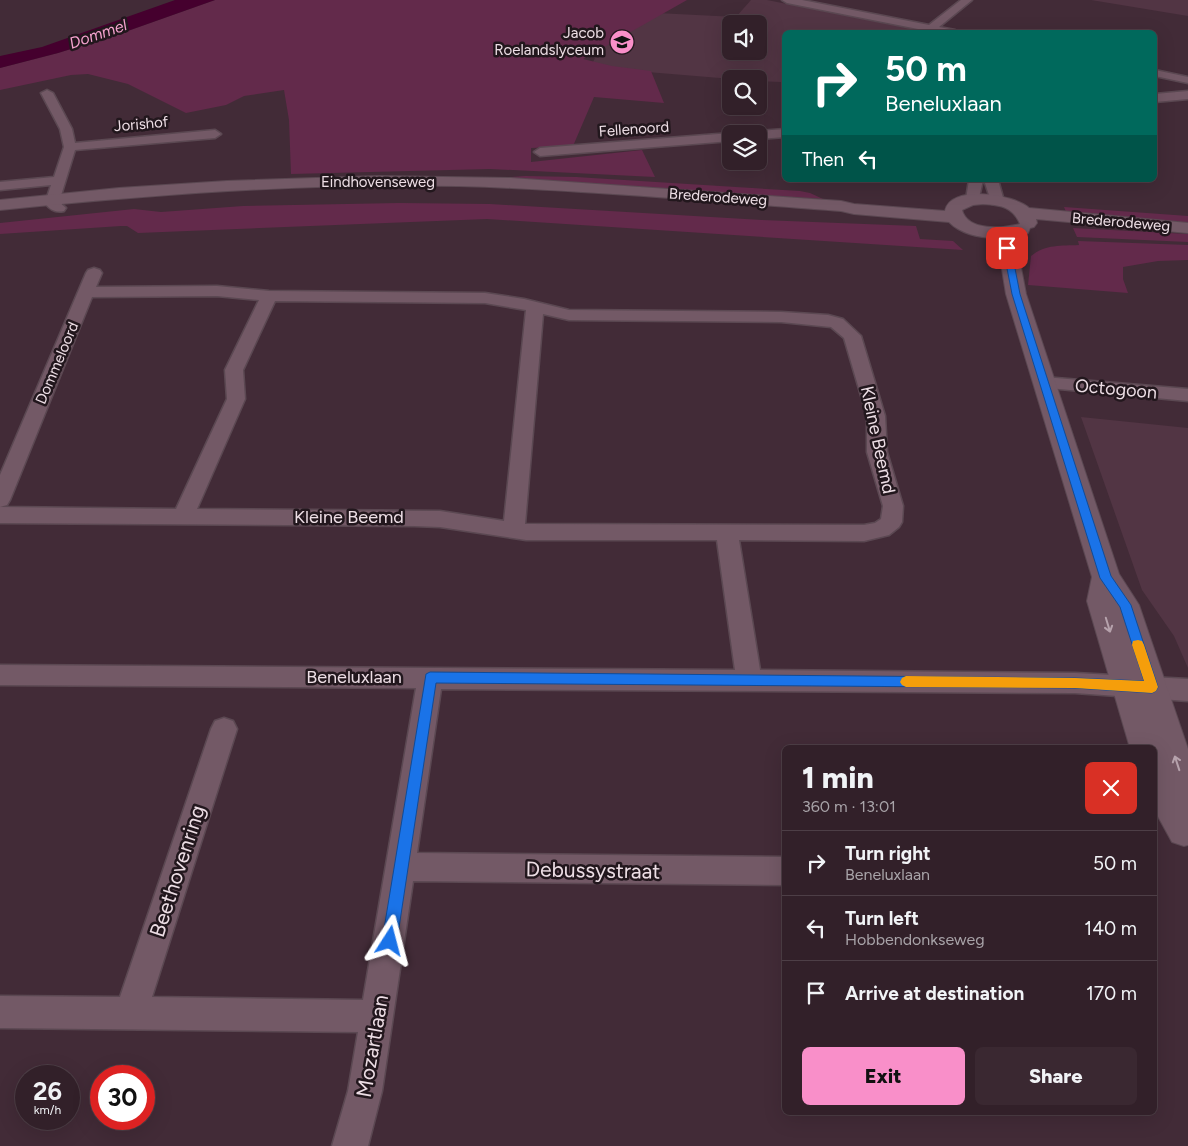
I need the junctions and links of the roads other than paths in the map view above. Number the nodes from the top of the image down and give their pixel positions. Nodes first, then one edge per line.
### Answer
1 (787, 0) edge
2 (967, 0) edge
3 (802, 1) edge
4 (928, 30) edge
5 (1157, 73) edge
6 (1188, 80) edge
7 (48, 94) dead end
8 (1188, 94) edge
9 (1157, 98) edge
10 (782, 133) edge
11 (214, 134) dead end
12 (767, 134) edge
13 (722, 138) edge
14 (70, 147) junction
15 (540, 152) dead end
16 (60, 180) junction
17 (976, 182) edge
18 (992, 182) edge
19 (0, 186) edge
20 (594, 188) joint
21 (973, 199) junction
22 (997, 201) junction
23 (0, 204) edge
24 (56, 204) junction
25 (954, 213) junction
26 (0, 214) edge
27 (1026, 218) junction
28 (1188, 229) edge
29 (979, 231) junction
30 (1005, 234) junction
31 (94, 273) dead end
32 (86, 292) junction
33 (1016, 294) junction
34 (269, 296) junction
35 (535, 307) junction
36 (1044, 382) junction
37 (1188, 395) edge
38 (10, 452) edge
39 (0, 500) edge
40 (0, 516) edge
41 (183, 516) junction
42 (514, 531) junction
43 (727, 533) junction
44 (0, 675) edge
45 (430, 678) junction
46 (749, 680) junction
47 (1140, 687) junction
48 (1188, 690) edge
49 (224, 729) dead end
50 (1146, 745) edge
51 (1157, 781) edge
52 (1186, 835) edge
53 (401, 867) junction
54 (782, 871) edge
55 (0, 1012) edge
56 (130, 1014) junction
57 (378, 1016) junction
58 (350, 1146) edge

1 - 3 street
2 - 4 street
3 - 4 street
5 - 6 street
7 - 14 street
8 - 9 street
10 - 12 street
11 - 14 street, Jorishof
13 - 15 street, Fellenoord
14 - 16 street
16 - 19 street
16 - 24 street
17 - 21 street
18 - 22 street
20 - 24 main road, Eindhovenseweg
20 - 25 main road, Brederodeweg
21 - 22 main road
21 - 25 main road
22 - 27 main road
23 - 24 main road, Eindhovenseweg
24 - 26 main road, Eindhovenseweg
25 - 29 main road
27 - 28 main road, Brederodeweg
27 - 30 main road
29 - 30 main road
29 - 33 main road
30 - 33 main road
31 - 32 street, Dommeloord
32 - 34 street, Kleine Beemd
32 - 38 street, Dommeloord
33 - 36 main road
34 - 35 street, Kleine Beemd
34 - 41 street
35 - 42 street
35 - 43 street, Kleine Beemd
36 - 37 street, Octogoon
36 - 47 main road
38 - 39 street, Dommeloord
40 - 41 street, Kleine Beemd
41 - 42 street, Kleine Beemd
42 - 43 street, Kleine Beemd
43 - 46 street
44 - 45 street, Beneluxlaan
45 - 46 street, Beneluxlaan
45 - 53 street, Mozartlaan
46 - 47 street, Beneluxlaan
47 - 48 street, Beneluxlaan
47 - 50 main road
52 -> 47 main road
49 - 56 street, Beethovenring
51 - 52 main road
53 - 54 street, Debussystraat
53 - 57 street, Mozartlaan
55 - 56 street
56 - 57 street
57 - 58 street, Mozartlaan

